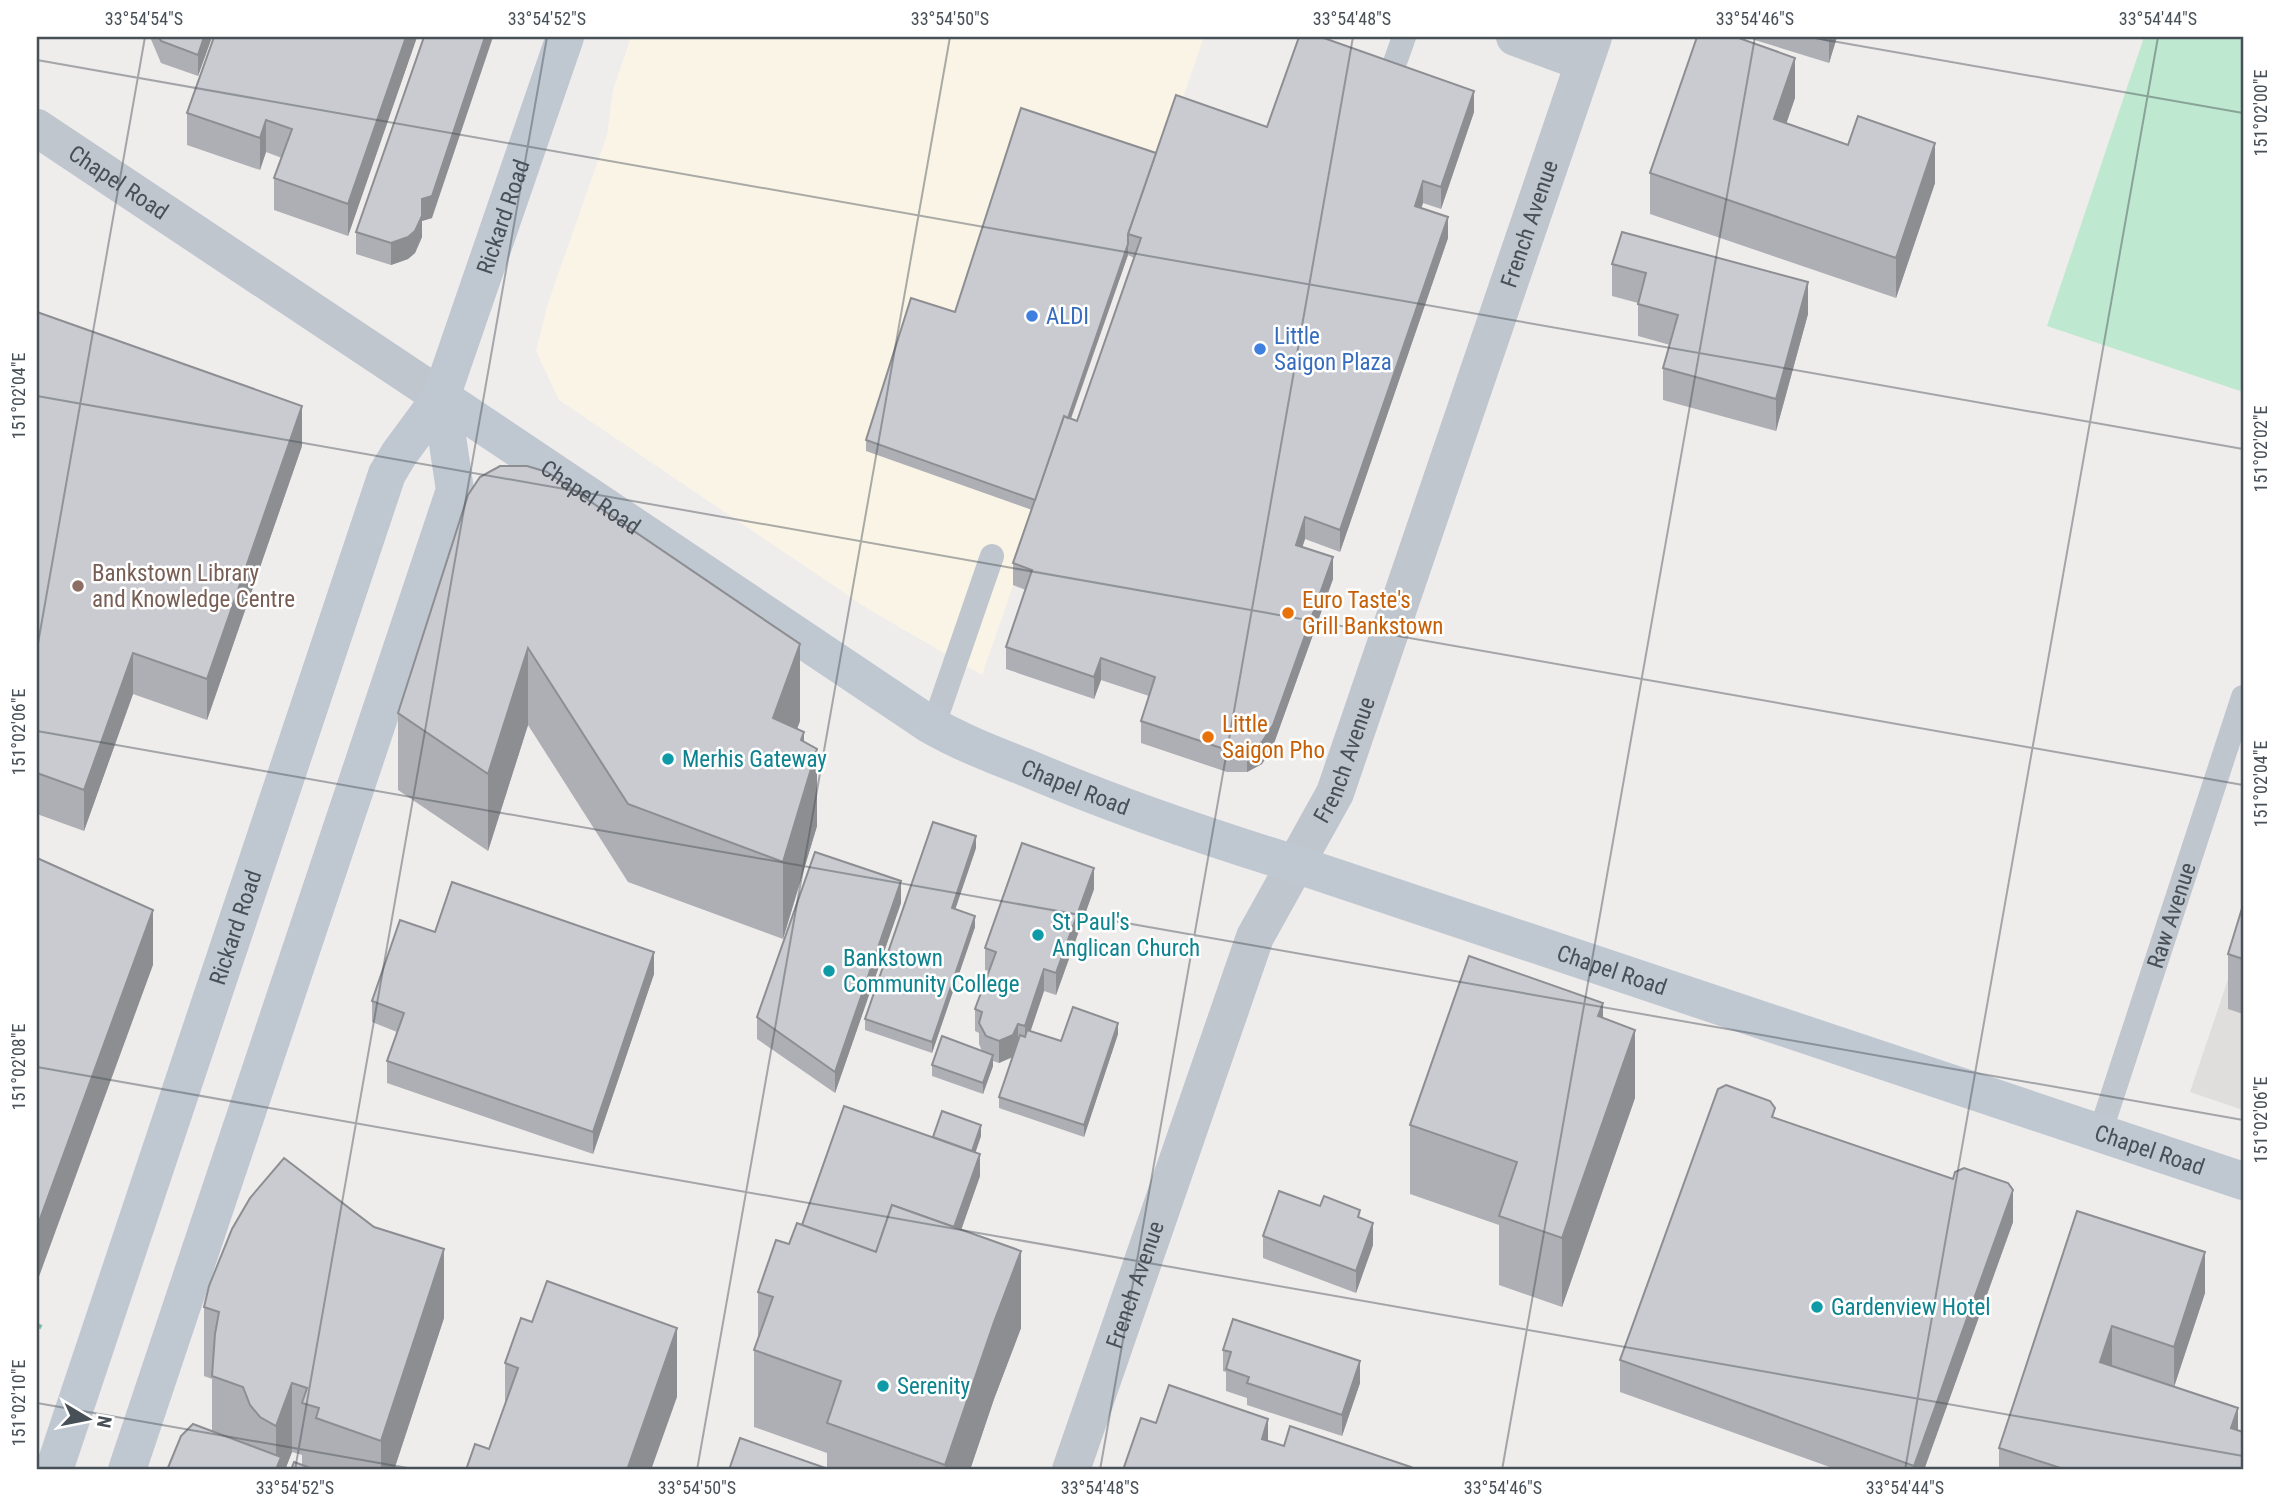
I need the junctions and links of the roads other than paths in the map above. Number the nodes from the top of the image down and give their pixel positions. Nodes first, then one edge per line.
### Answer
1 (565, 37) edge
2 (1404, 37) edge
3 (1515, 37) edge
4 (1588, 49) edge
5 (1388, 82) edge
6 (37, 128) edge
7 (441, 397) junction
8 (992, 556) dead end
9 (2243, 697) edge
10 (933, 727) junction
11 (1295, 864) junction
12 (2100, 1133) junction
13 (2243, 1181) edge
14 (54, 1470) edge
15 (127, 1470) edge
16 (1070, 1470) edge

1 - 7 main road, Rickard Road
2 - 5 lane
3 - 4 street
4 - 11 street, French Avenue
6 - 7 street, Chapel Road
7 - 10 main road, Chapel Road
7 - 14 main road, Rickard Road
7 - 15 main road, Rickard Road
8 - 10 lane
9 - 12 lane, Raw Avenue
10 - 11 main road, Chapel Road
11 - 12 main road, Chapel Road
11 - 16 street, French Avenue
12 - 13 main road, Chapel Road

